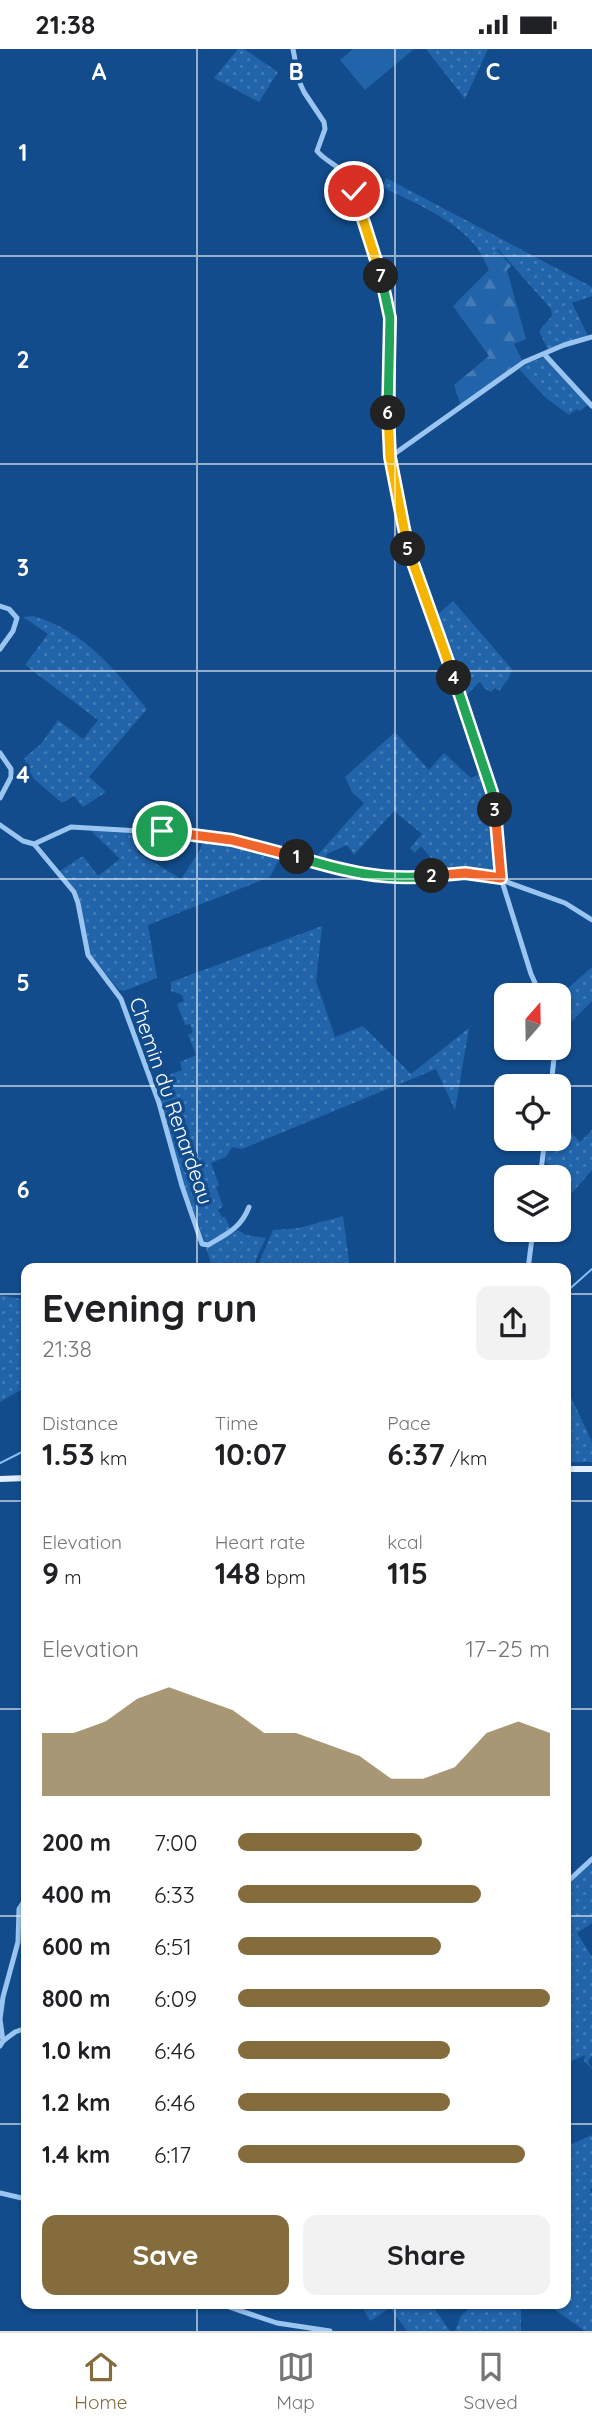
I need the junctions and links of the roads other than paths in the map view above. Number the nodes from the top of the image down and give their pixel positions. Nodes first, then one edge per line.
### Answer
1 (293, 49) edge
2 (592, 337) edge
3 (545, 355) junction
4 (592, 406) edge
5 (390, 457) junction
6 (0, 606) edge
7 (0, 649) edge
8 (0, 753) edge
9 (0, 798) edge
10 (0, 825) edge
11 (34, 844) junction
12 (501, 878) junction
13 (592, 920) edge
14 (535, 983) edge
15 (249, 1207) dead end
16 (531, 1242) edge
17 (529, 1263) edge
18 (571, 1469) edge
19 (592, 1469) edge
20 (21, 1478) edge
21 (0, 1479) edge
22 (592, 1859) edge
23 (571, 1878) edge
24 (21, 1906) edge
25 (21, 2030) edge
26 (1, 2043) edge
27 (0, 2193) edge
28 (21, 2198) edge
29 (235, 2309) edge
30 (330, 2331) edge

1 - 5 street
2 - 3 street
3 - 4 street
3 - 5 street
5 - 12 street
6 - 7 street
8 - 9 street
10 - 11 street
11 - 12 street
11 - 15 street, Chemin du Renardeau
12 - 13 street
12 - 14 street
16 - 17 street
18 - 19 main road
20 - 21 main road
22 - 23 street
24 - 26 street
25 - 26 street
27 - 28 street
29 - 30 street

